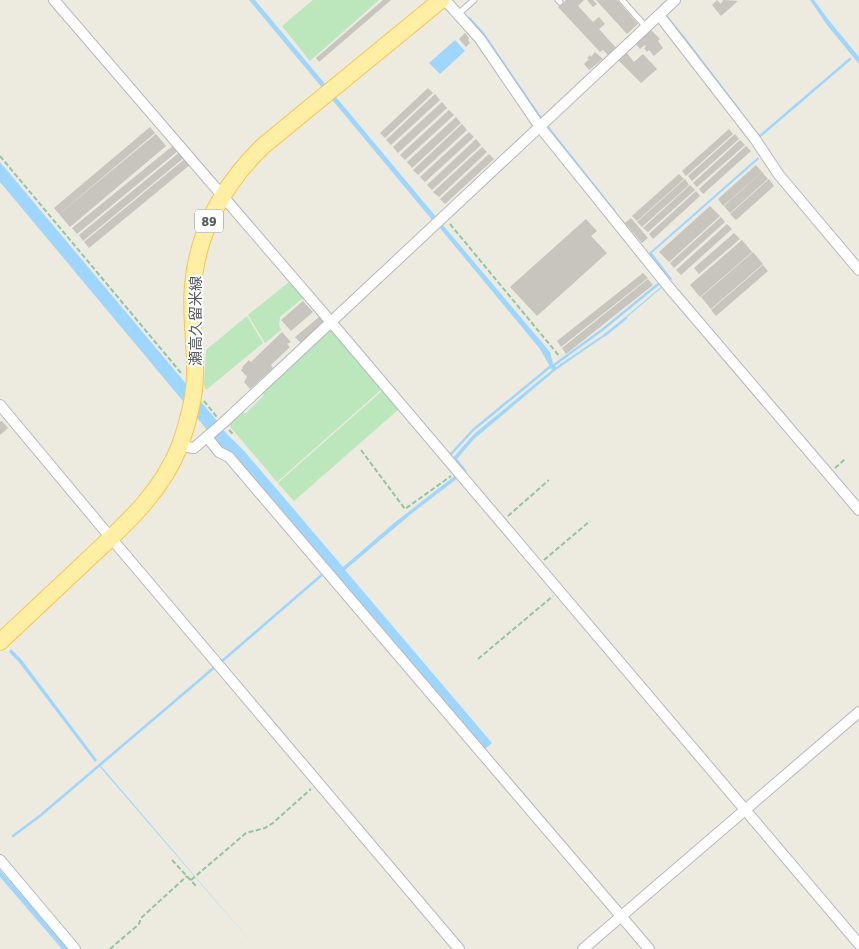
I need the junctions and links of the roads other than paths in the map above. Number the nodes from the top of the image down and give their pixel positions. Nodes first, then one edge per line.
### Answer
1 (54, 0) edge
2 (441, 0) edge
3 (445, 0) edge
4 (474, 0) edge
5 (622, 0) edge
6 (675, 0) edge
7 (458, 14) junction
8 (659, 15) junction
9 (646, 27) junction
10 (540, 127) junction
11 (222, 195) junction
12 (859, 270) edge
13 (331, 322) junction
14 (0, 405) edge
15 (207, 438) junction
16 (180, 446) junction
17 (859, 510) edge
18 (110, 538) junction
19 (0, 642) edge
20 (858, 715) edge
21 (744, 811) junction
22 (0, 860) edge
23 (621, 916) junction
24 (859, 944) edge
25 (75, 949) edge
26 (459, 949) edge
27 (583, 949) edge
28 (649, 949) edge

1 - 11 street
2 - 11 main road, 瀬高久留米線 / 89
3 - 7 street
4 - 7 lane
5 - 9 lane
6 - 8 street
7 - 10 street
8 - 9 street
8 - 12 street
9 - 10 street
10 - 13 street
10 - 17 street
11 - 13 street
11 - 16 main road, 瀬高久留米線 / 89
13 - 15 street
13 - 21 street
14 - 18 street
15 - 16 street
15 - 23 street
16 - 18 main road, 瀬高久留米線 / 89
18 - 19 main road, 瀬高久留米線 / 89
18 - 26 street
20 - 21 street
21 - 23 street
21 - 24 street
22 - 25 street
23 - 27 street
23 - 28 street

